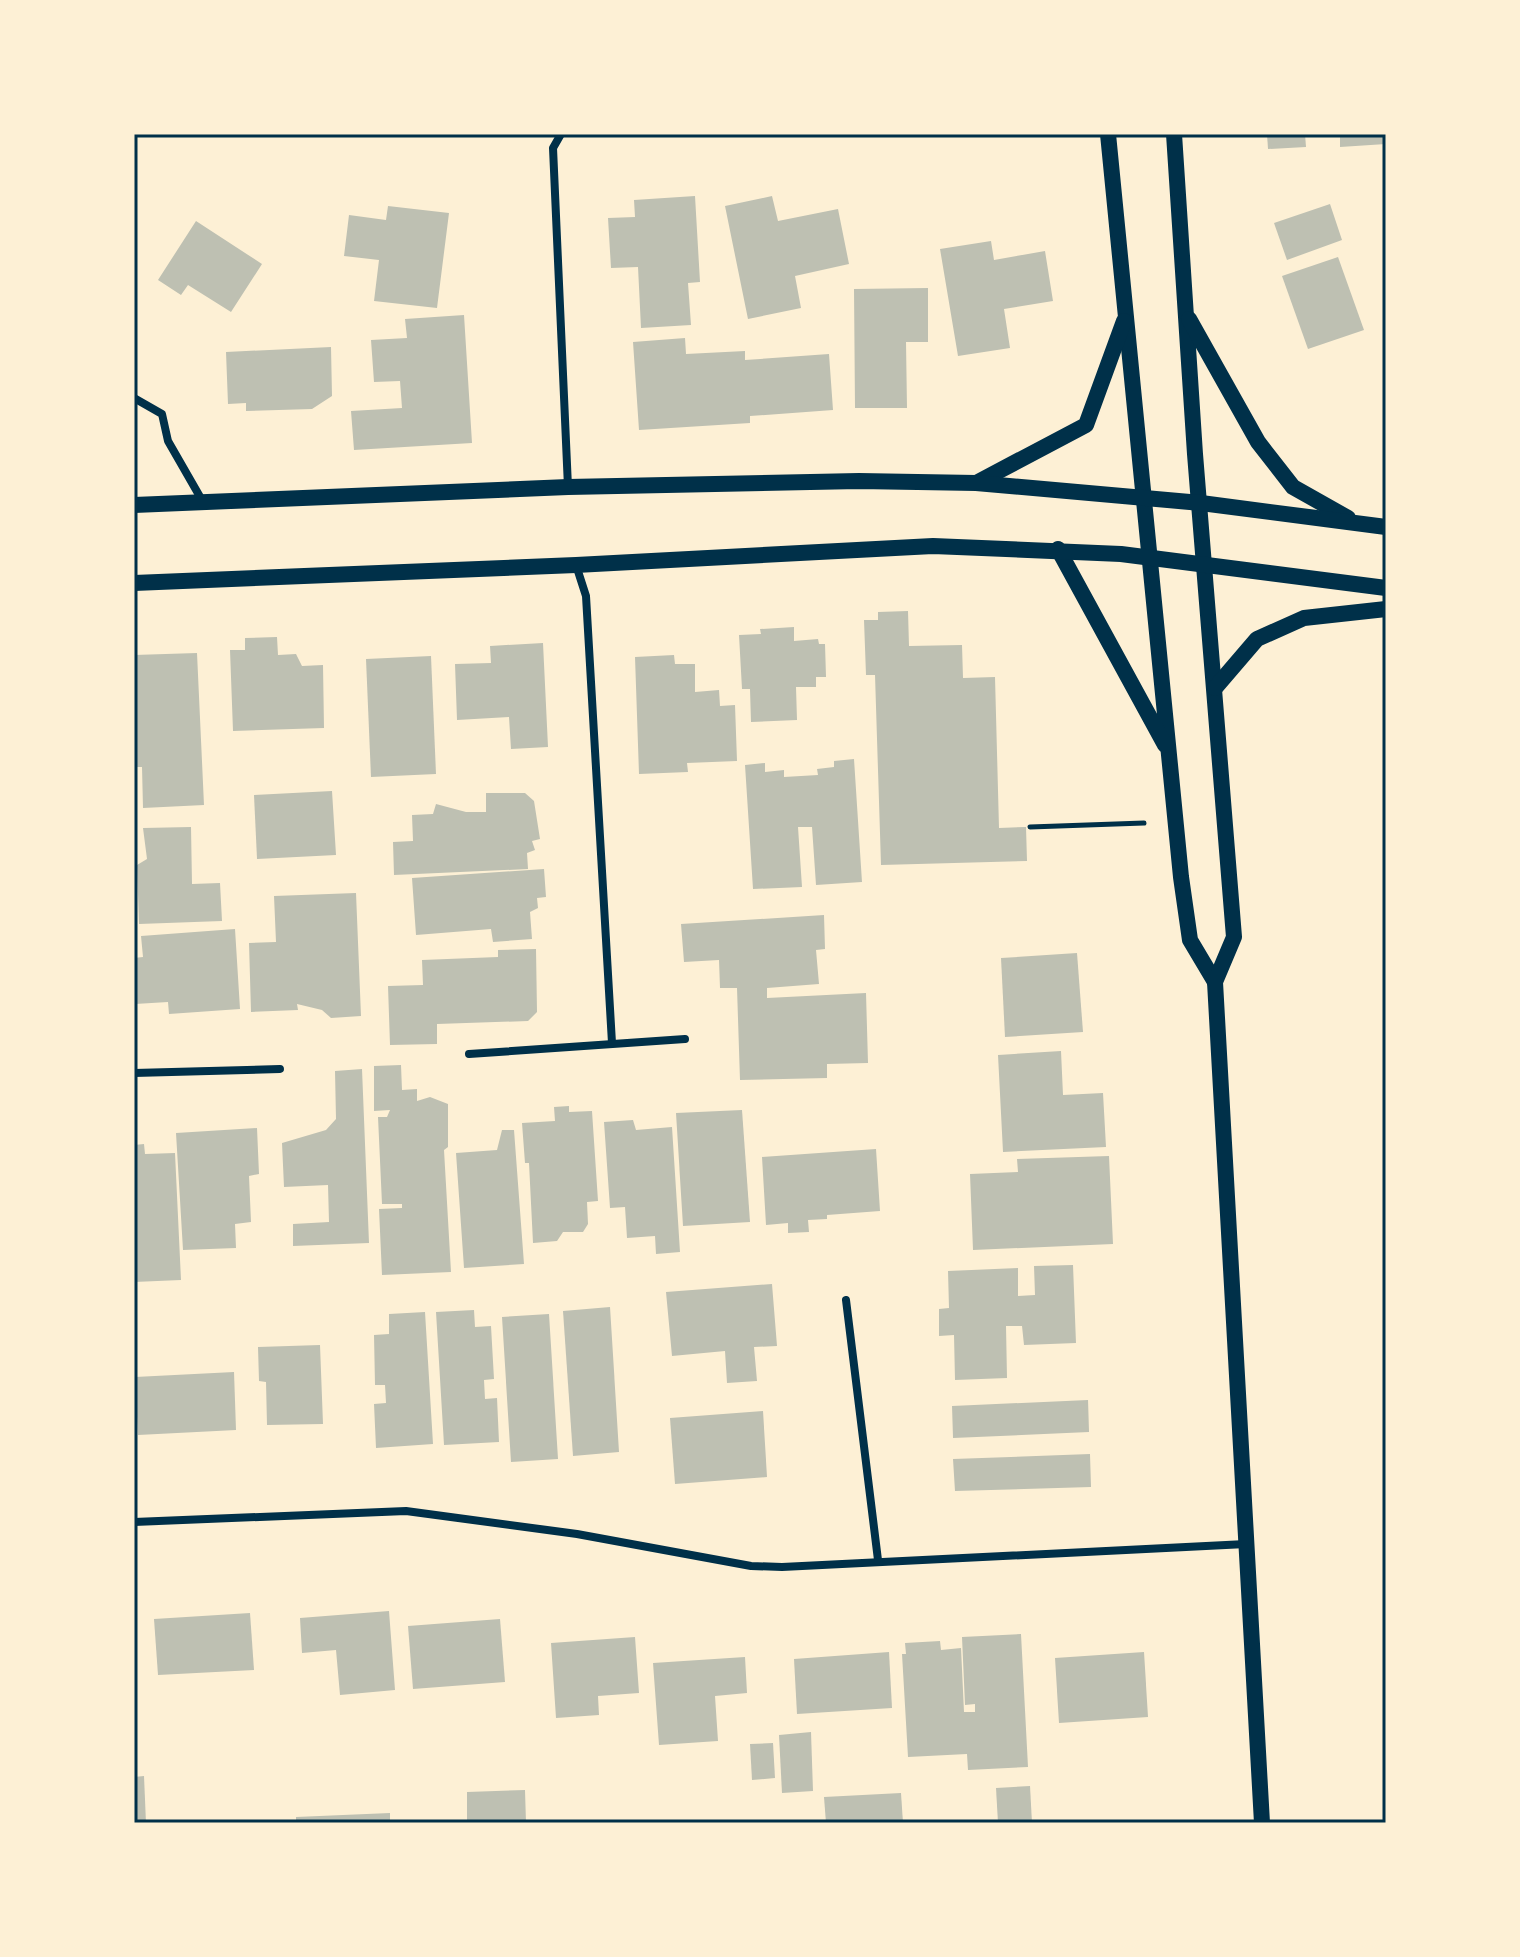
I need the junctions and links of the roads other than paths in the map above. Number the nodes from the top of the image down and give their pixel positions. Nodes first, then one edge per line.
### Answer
1 (561, 134) edge
2 (1108, 134) edge
3 (1174, 134) edge
4 (1187, 315) junction
5 (1126, 318) junction
6 (134, 398) edge
7 (976, 483) junction
8 (568, 487) junction
9 (1144, 499) junction
10 (203, 503) junction
11 (1201, 503) junction
12 (134, 505) edge
13 (1355, 522) junction
14 (1386, 527) edge
15 (1058, 549) junction
16 (1151, 558) junction
17 (576, 565) junction
18 (1206, 565) junction
19 (134, 583) edge
20 (1386, 588) edge
21 (1386, 609) edge
22 (1215, 688) junction
23 (1168, 750) junction
24 (1215, 982) junction
25 (685, 1039) dead end
26 (612, 1043) junction
27 (469, 1054) dead end
28 (280, 1069) dead end
29 (134, 1073) edge
30 (846, 1300) dead end
31 (134, 1522) edge
32 (1246, 1544) junction
33 (878, 1560) junction
34 (1262, 1823) edge

1 - 8 street
2 - 5 main road
3 - 4 main road
4 - 11 main road
4 - 13 main road
5 - 7 main road
5 - 9 main road
6 - 10 street
7 - 8 main road
7 - 9 main road
8 - 10 main road
9 - 11 main road
9 - 16 main road
10 - 12 main road
11 - 13 main road
11 - 18 main road
13 - 14 main road
15 - 16 main road
15 - 17 main road
15 - 23 main road
16 - 18 main road
16 - 23 main road
17 - 19 main road
17 - 26 street
18 - 20 main road
18 - 22 main road
21 - 22 main road
22 - 24 main road
23 - 24 main road
24 - 32 main road
25 - 26 street
26 - 27 street
28 - 29 street
30 - 33 street
31 - 33 street
32 - 33 street
32 - 34 main road

